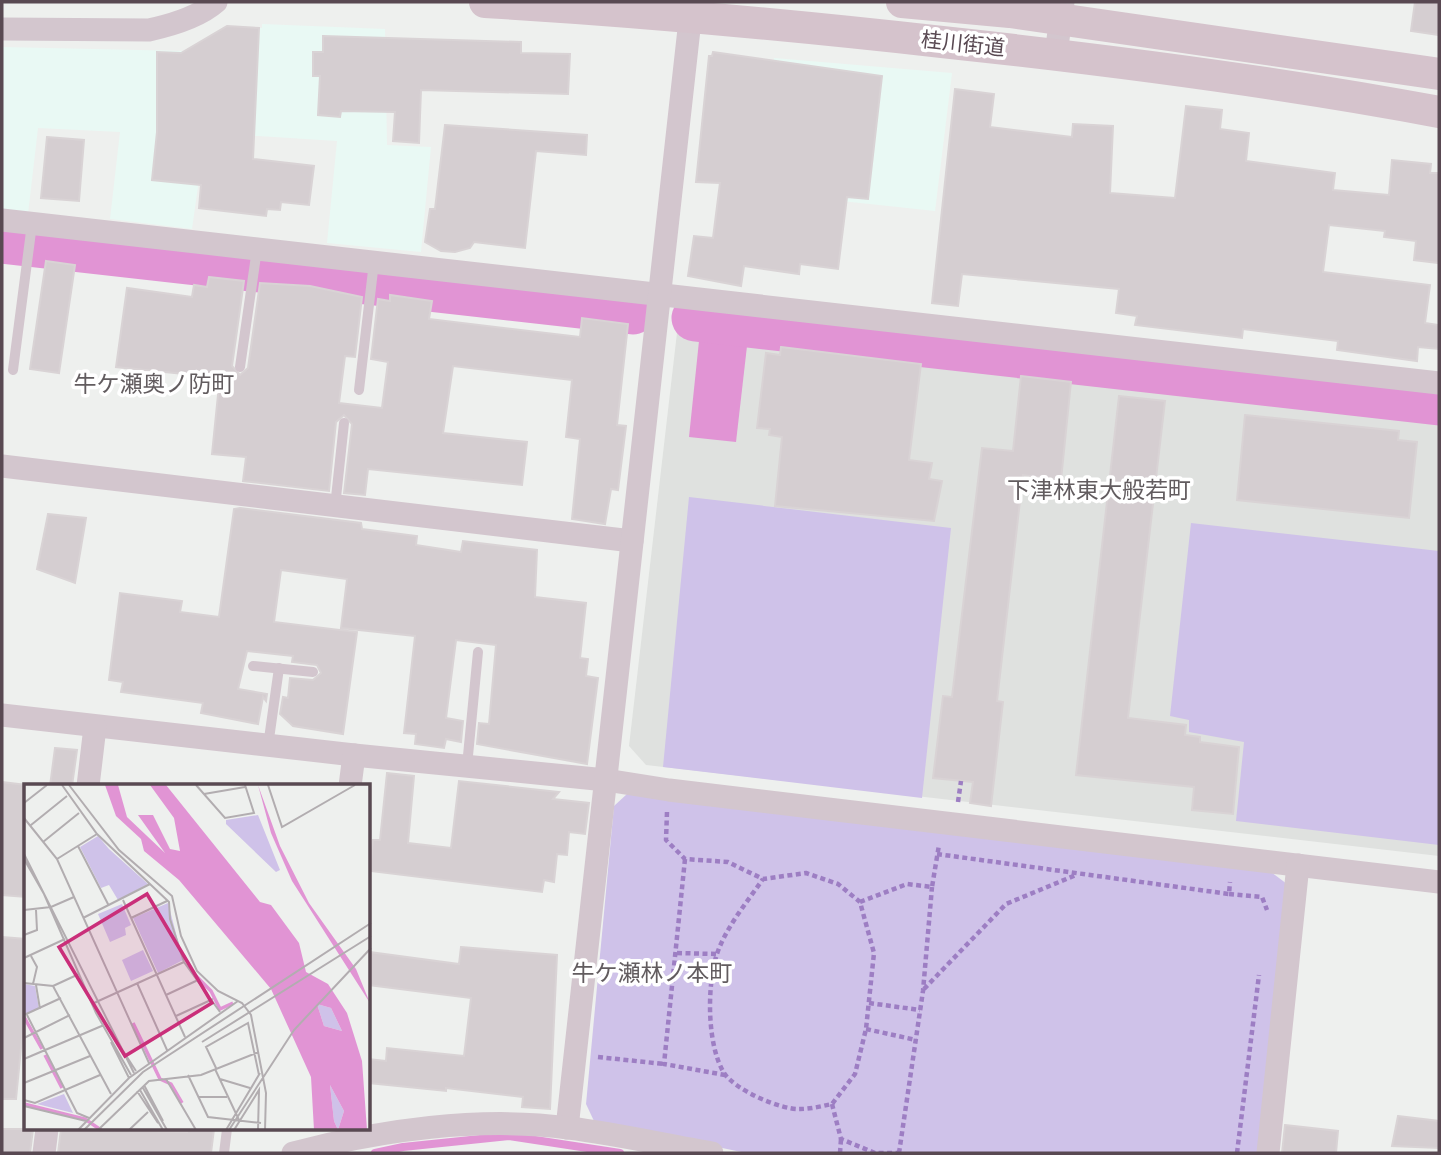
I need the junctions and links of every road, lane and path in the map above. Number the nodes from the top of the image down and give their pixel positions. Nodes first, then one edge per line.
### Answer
1 (216, 2) edge
2 (485, 2) edge
3 (902, 2) edge
4 (691, 10) edge
5 (1062, 10) edge
6 (2, 29) edge
7 (1056, 54) junction
8 (1439, 74) edge
9 (1439, 112) edge
10 (2, 220) edge
11 (32, 224) junction
12 (257, 249) junction
13 (374, 262) junction
14 (659, 294) junction
15 (240, 367) dead end
16 (13, 370) dead end
17 (1439, 383) edge
18 (359, 390) dead end
19 (344, 423) dead end
20 (2, 466) edge
21 (335, 507) junction
22 (632, 541) junction
23 (478, 652) dead end
24 (253, 666) dead end
25 (279, 668) junction
26 (313, 672) dead end
27 (2, 715) edge
28 (95, 727) junction
29 (268, 746) junction
30 (354, 755) junction
31 (467, 766) junction
32 (606, 780) junction
33 (961, 781) dead end
34 (88, 784) edge
35 (350, 784) edge
36 (669, 790) junction
37 (950, 817) junction
38 (937, 854) junction
39 (1233, 857) junction
40 (685, 859) junction
41 (1298, 865) junction
42 (1077, 874) junction
43 (763, 879) junction
44 (1439, 882) edge
45 (932, 887) junction
46 (1229, 894) junction
47 (860, 902) junction
48 (1266, 920) dead end
49 (677, 953) junction
50 (716, 954) junction
51 (1261, 961) dead end
52 (923, 991) junction
53 (869, 1003) junction
54 (920, 1010) junction
55 (866, 1029) junction
56 (916, 1041) junction
57 (576, 1053) junction
58 (663, 1064) junction
59 (725, 1075) junction
60 (832, 1104) junction
61 (568, 1128) junction
62 (47, 1130) edge
63 (228, 1130) edge
64 (841, 1139) junction
65 (303, 1144) edge
66 (44, 1153) edge
67 (224, 1153) edge
68 (712, 1153) edge
69 (840, 1153) edge
70 (901, 1153) edge
71 (1237, 1153) edge
72 (1268, 1153) edge

1 - 6 street
2 - 4 street, 桂川街道
3 - 5 street, 桂川街道
4 - 7 street, 桂川街道
4 - 14 street
5 - 7 street
5 - 8 street, 桂川街道
7 - 9 street, 桂川街道
10 - 11 street
11 - 12 street
11 - 16 lane
12 - 13 street
12 - 15 lane
13 - 14 street
13 - 18 lane
14 - 17 street
14 - 22 street
19 - 21 lane
20 - 21 street
21 - 22 street
22 - 32 street
23 - 31 lane
24 - 25 lane
25 - 26 lane
25 - 29 lane
27 - 28 street
28 - 29 street
28 - 34 street
29 - 30 street
30 - 31 street
30 - 35 street
31 - 32 street
32 - 36 street
32 - 57 street
33 - 37 path
36 - 37 street
36 - 40 path
37 - 38 path
37 - 39 street
38 - 42 path
38 - 45 path
39 - 41 street
39 - 46 path
40 - 43 path
40 - 49 path
41 - 44 street
41 - 72 street
42 - 46 path
42 - 52 path
43 - 47 path
43 - 50 path
45 - 47 path
45 - 52 path
46 - 48 path
47 - 53 path
49 - 50 path
49 - 58 path
50 - 59 path
51 - 71 path
52 - 54 path
53 - 54 path
53 - 55 path
54 - 56 path
55 - 56 path
55 - 60 path
56 - 70 path
57 - 58 path
57 - 61 street
58 - 59 path
59 - 60 path
60 - 64 path
61 - 65 street
61 - 68 street
62 - 66 street
63 - 67 lane
64 - 69 path
64 - 70 path

